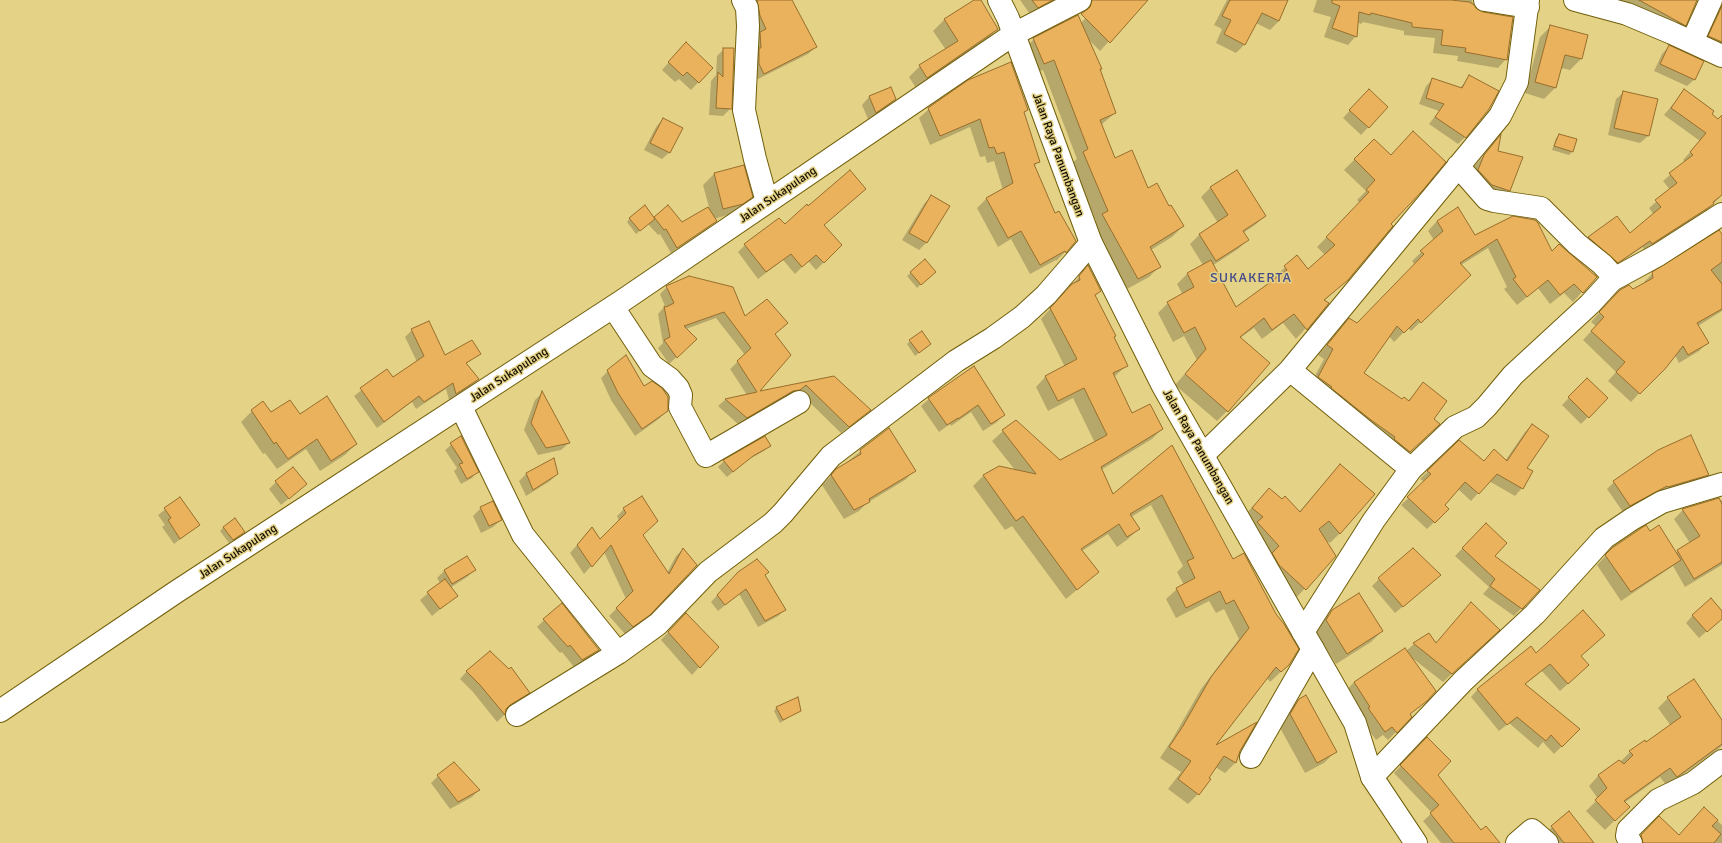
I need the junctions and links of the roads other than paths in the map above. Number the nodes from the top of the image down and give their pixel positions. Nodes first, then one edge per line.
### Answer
1 (744, 0) edge
2 (998, 0) edge
3 (1080, 0) edge
4 (1485, 0) edge
5 (1575, 0) edge
6 (1711, 0) edge
7 (1528, 4) edge
8 (1014, 34) junction
9 (1692, 42) junction
10 (1722, 56) edge
11 (1458, 166) junction
12 (768, 202) junction
13 (1722, 214) edge
14 (1091, 243) junction
15 (1615, 278) junction
16 (613, 307) junction
17 (1290, 370) junction
18 (799, 402) dead end
19 (461, 407) junction
20 (1203, 456) junction
21 (1411, 469) junction
22 (1722, 484) edge
23 (1308, 641) junction
24 (618, 654) junction
25 (0, 711) edge
26 (517, 715) dead end
27 (1251, 757) dead end
28 (1722, 761) edge
29 (1372, 777) junction
30 (1416, 843) edge
31 (1517, 843) edge
32 (1547, 843) edge
33 (1631, 843) edge

1 - 12 street
2 - 8 street, Jalan Raya Panumbangan
3 - 8 street, Jalan Sukapulang
4 - 7 street
5 - 9 street
6 - 9 street
7 - 11 street
8 - 12 street, Jalan Sukapulang
8 - 14 street, Jalan Raya Panumbangan
9 - 10 street
11 - 15 street
11 - 17 street
12 - 16 street, Jalan Sukapulang
13 - 15 street
14 - 20 street, Jalan Raya Panumbangan
14 - 24 street
15 - 21 street
16 - 18 street
16 - 19 street, Jalan Sukapulang
17 - 20 street
17 - 21 street
19 - 24 street
19 - 25 street, Jalan Sukapulang
20 - 23 street, Jalan Raya Panumbangan
21 - 23 street
22 - 29 street
23 - 27 street
23 - 29 street, Jalan Raya Panumbangan
24 - 26 street
28 - 33 street
29 - 30 street, Jalan Raya Panumbangan
31 - 32 street

